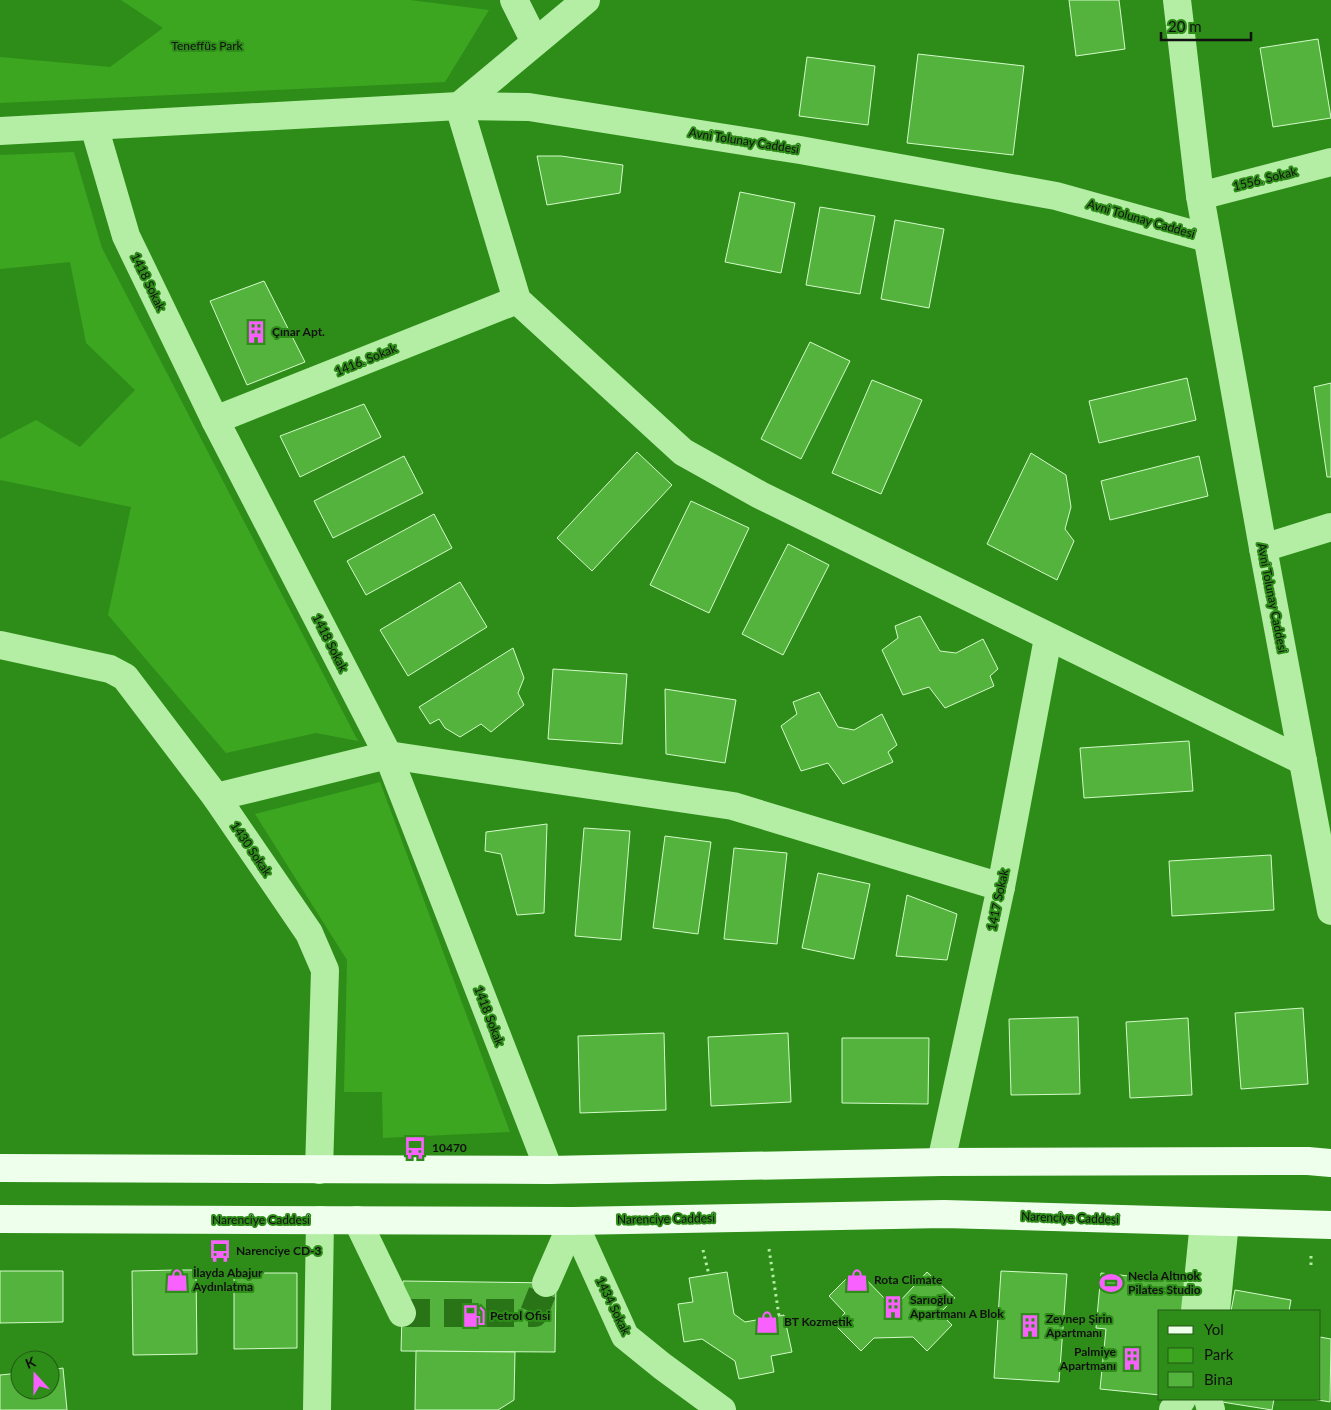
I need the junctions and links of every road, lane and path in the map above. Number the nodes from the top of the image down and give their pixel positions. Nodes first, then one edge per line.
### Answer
1 (514, 0) edge
2 (586, 0) edge
3 (1177, 0) edge
4 (535, 42) junction
5 (459, 106) junction
6 (94, 126) junction
7 (0, 131) edge
8 (1331, 162) edge
9 (1200, 196) junction
10 (1207, 238) junction
11 (516, 300) junction
12 (216, 420) junction
13 (1331, 526) edge
14 (1263, 548) junction
15 (1048, 638) junction
16 (0, 645) edge
17 (388, 755) junction
18 (1303, 761) junction
19 (216, 797) junction
20 (1326, 848) edge
21 (1001, 887) junction
22 (1331, 911) edge
23 (941, 1162) junction
24 (1331, 1163) edge
25 (0, 1168) edge
26 (319, 1170) junction
27 (549, 1170) junction
28 (0, 1219) edge
29 (320, 1220) junction
30 (357, 1220) junction
31 (573, 1221) junction
32 (1214, 1222) junction
33 (1331, 1225) edge
34 (769, 1249) dead end
35 (703, 1250) dead end
36 (1312, 1251) dead end
37 (1311, 1264) dead end
38 (709, 1275) dead end
39 (546, 1283) tunnel mouth
40 (1195, 1310) edge
41 (1216, 1310) edge
42 (402, 1313) dead end
43 (779, 1316) dead end
44 (1181, 1400) edge
45 (317, 1410) edge
46 (722, 1410) edge
47 (1173, 1410) edge

1 - 4 street
2 - 4 street
3 - 9 street
4 - 5 street
5 - 6 street, Avni Tolunay Caddesi
5 - 10 street, Avni Tolunay Caddesi
5 - 11 street
6 - 7 street, Avni Tolunay Caddesi
6 - 12 street, 1418 Sokak
8 - 9 street, 1556. Sokak
9 - 10 street
10 - 14 street, Avni Tolunay Caddesi
11 - 12 street, 1416. Sokak
11 - 15 street
12 - 17 street, 1418 Sokak
13 - 14 street
14 - 18 street, Avni Tolunay Caddesi
15 - 18 street
15 - 21 street, 1417 Sokak
16 - 19 street, 1430 Sokak
17 - 19 street
17 - 21 street
17 - 27 street, 1418 Sokak
18 - 20 street, Avni Tolunay Caddesi
19 - 26 street, 1430 Sokak
20 - 22 street, Avni Tolunay Caddesi
21 - 23 street, 1417 Sokak
23 - 24 main road
23 - 27 main road
25 - 26 main road
26 - 27 main road
28 - 29 main road, Narenciye Caddesi
29 - 30 main road, Narenciye Caddesi
29 - 45 street
30 - 31 main road, Narenciye Caddesi
30 - 42 street
31 - 32 main road, Narenciye Caddesi
31 - 39 street
31 - 46 street, 1434 Sokak
32 - 33 main road, Narenciye Caddesi
32 - 40 street
32 - 41 street
34 - 43 path
35 - 38 path
36 - 37 path
44 - 47 street

